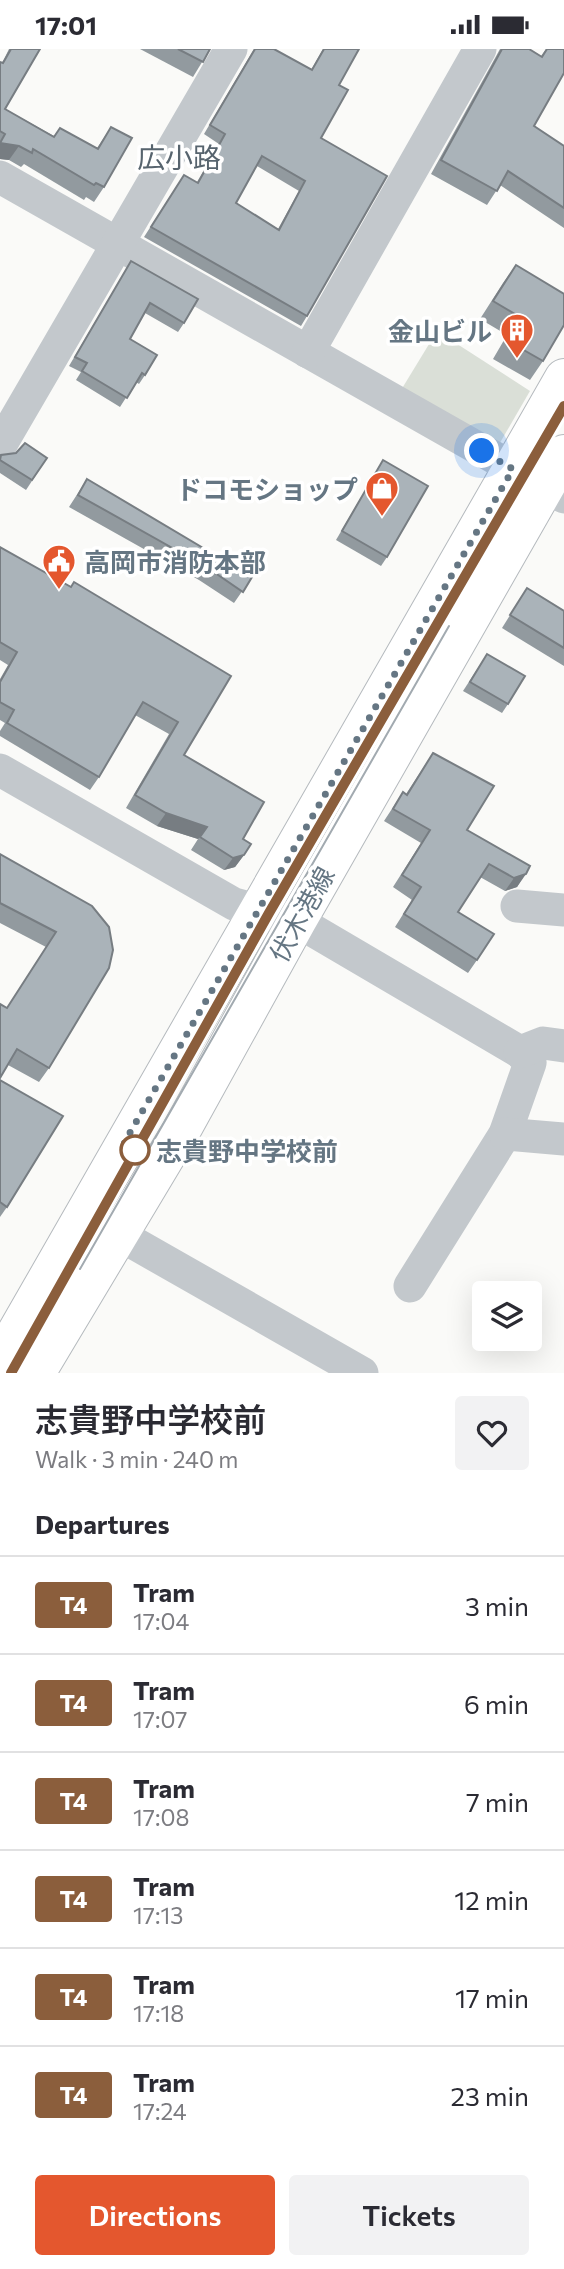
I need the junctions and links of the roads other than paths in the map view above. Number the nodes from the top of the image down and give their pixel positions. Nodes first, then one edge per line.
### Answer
1 (231, 49) edge
2 (480, 49) edge
3 (0, 177) edge
4 (119, 243) junction
5 (308, 352) junction
6 (564, 378) edge
7 (0, 446) edge
8 (513, 469) junction
9 (558, 479) edge
10 (0, 770) edge
11 (517, 907) dead end
12 (260, 910) junction
13 (564, 911) edge
14 (297, 921) junction
15 (564, 1046) edge
16 (520, 1052) junction
17 (505, 1134) junction
18 (564, 1139) edge
19 (83, 1213) junction
20 (118, 1235) junction
21 (410, 1286) dead end
22 (0, 1361) edge
23 (36, 1373) edge
24 (362, 1373) edge

1 - 4 street
2 - 5 street
3 - 4 street
4 - 5 street
4 - 7 street
5 - 8 street
6 - 8 main road, 伏木港線
8 - 9 street
8 - 12 main road, 伏木港線
9 - 14 main road, 伏木港線
10 - 12 street
11 - 13 street
12 - 14 street
12 - 19 main road, 伏木港線
14 - 16 street
14 - 20 main road, 伏木港線
15 - 16 street
16 - 17 street
17 - 18 street
17 - 21 street
19 - 20 street
19 - 22 main road, 伏木港線
20 - 23 main road, 伏木港線
20 - 24 street

